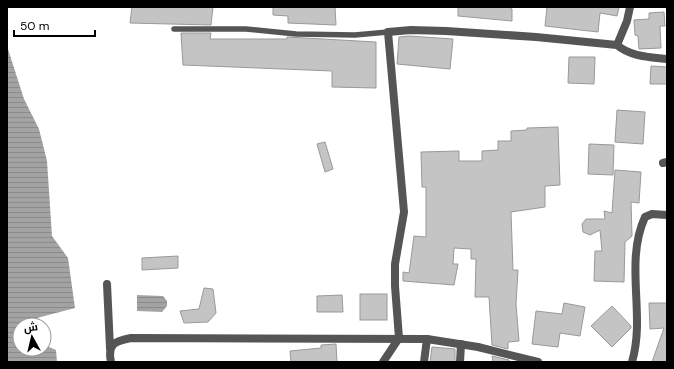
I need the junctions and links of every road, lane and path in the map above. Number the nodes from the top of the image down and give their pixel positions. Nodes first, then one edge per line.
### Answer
1 (630, 7) edge
2 (174, 29) dead end
3 (388, 32) junction
4 (617, 45) junction
5 (667, 59) edge
6 (667, 215) edge
7 (107, 284) dead end
8 (398, 338) junction
9 (427, 339) junction
10 (461, 344) junction
11 (110, 348) junction
12 (111, 362) edge
13 (384, 362) edge
14 (424, 362) edge
15 (460, 362) edge
16 (538, 362) edge
17 (632, 362) edge

1 - 4 street
2 - 3 lane
3 - 4 street
3 - 8 street
4 - 5 street
6 - 17 street
7 - 11 street
8 - 9 street
8 - 11 street
8 - 13 street
9 - 10 street
9 - 14 street
10 - 15 street
10 - 16 street
11 - 12 street

